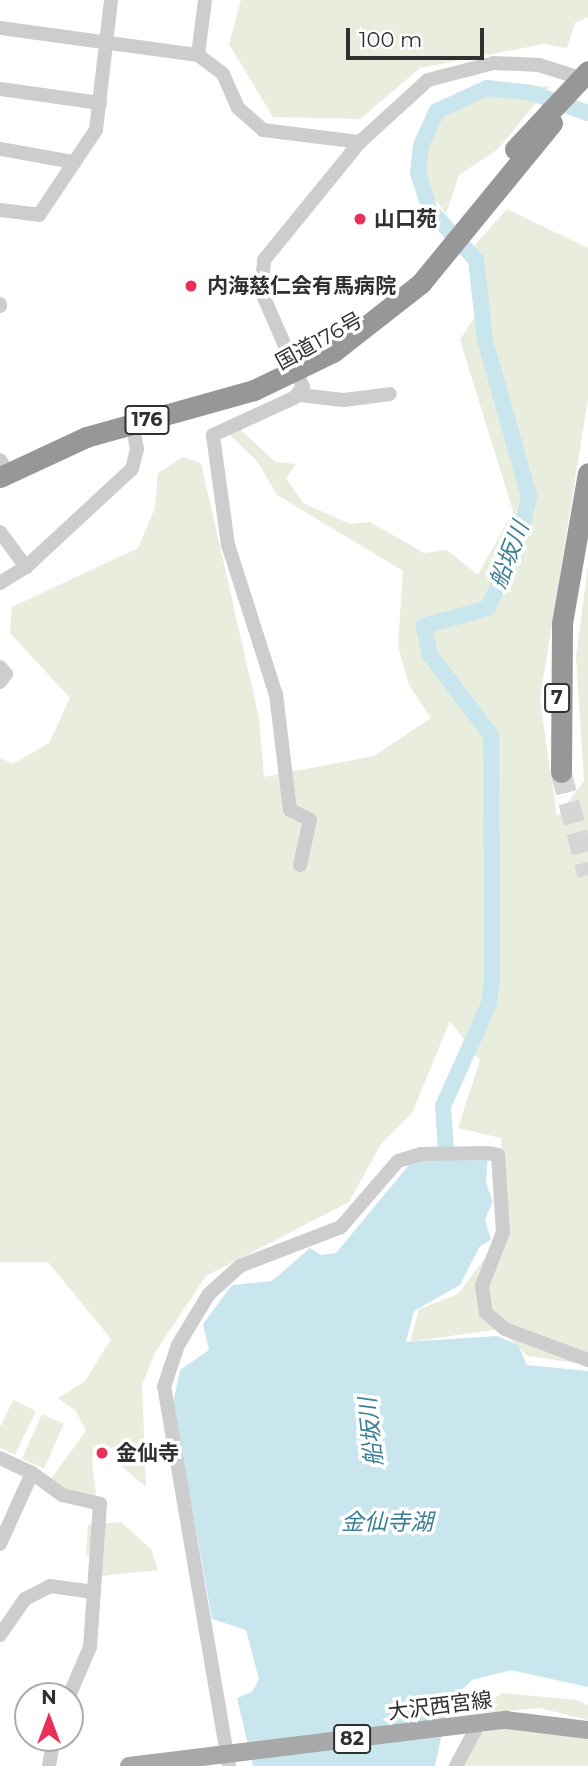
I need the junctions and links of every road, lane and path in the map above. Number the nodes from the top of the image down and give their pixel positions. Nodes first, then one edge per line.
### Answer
1 (111, 0) edge
2 (205, 0) edge
3 (0, 28) edge
4 (107, 42) junction
5 (198, 55) junction
6 (588, 71) edge
7 (588, 80) edge
8 (588, 86) edge
9 (0, 89) edge
10 (100, 103) junction
11 (359, 142) junction
12 (0, 149) edge
13 (521, 150) junction
14 (74, 162) junction
15 (0, 210) edge
16 (295, 365) junction
17 (390, 394) dead end
18 (299, 395) junction
19 (132, 424) junction
20 (0, 466) edge
21 (588, 473) edge
22 (588, 516) edge
23 (0, 532) edge
24 (26, 567) junction
25 (0, 583) edge
26 (562, 623) junction
27 (0, 667) edge
28 (0, 682) edge
29 (561, 772) tunnel mouth
30 (300, 865) dead end
31 (588, 1360) edge
32 (0, 1458) edge
33 (32, 1473) junction
34 (0, 1544) edge
35 (94, 1592) junction
36 (0, 1635) edge
37 (75, 1682) edge
38 (470, 1726) junction
39 (588, 1730) edge
40 (233, 1757) edge
41 (129, 1766) edge
42 (456, 1766) edge

1 - 4 street
2 - 5 street
3 - 4 street
4 - 5 street
4 - 10 street
5 - 11 street
6 - 13 highway, 国道176号 / 176, bridge
7 - 11 street
8 - 13 highway, 国道176号 / 176
9 - 10 street
10 - 14 street
11 - 16 street
12 - 14 street
13 - 16 highway, 国道176号 / 176
14 - 15 street
16 - 18 street
16 - 19 highway, 国道176号 / 176
16 - 20 highway, 国道176号 / 176
17 - 18 street
18 - 30 street
19 - 20 highway, 国道176号 / 176
19 - 24 street
21 - 26 highway
22 - 26 highway, 7
23 - 24 street
24 - 25 street
26 - 29 highway, 7
27 - 28 street
31 - 40 street
32 - 33 street
33 - 34 street
33 - 35 street
35 - 36 street
35 - 37 street
38 - 39 main road, 大沢西宮線 / 82
38 - 40 main road, 大沢西宮線 / 82
38 - 42 street
40 - 41 main road, 大沢西宮線 / 82

